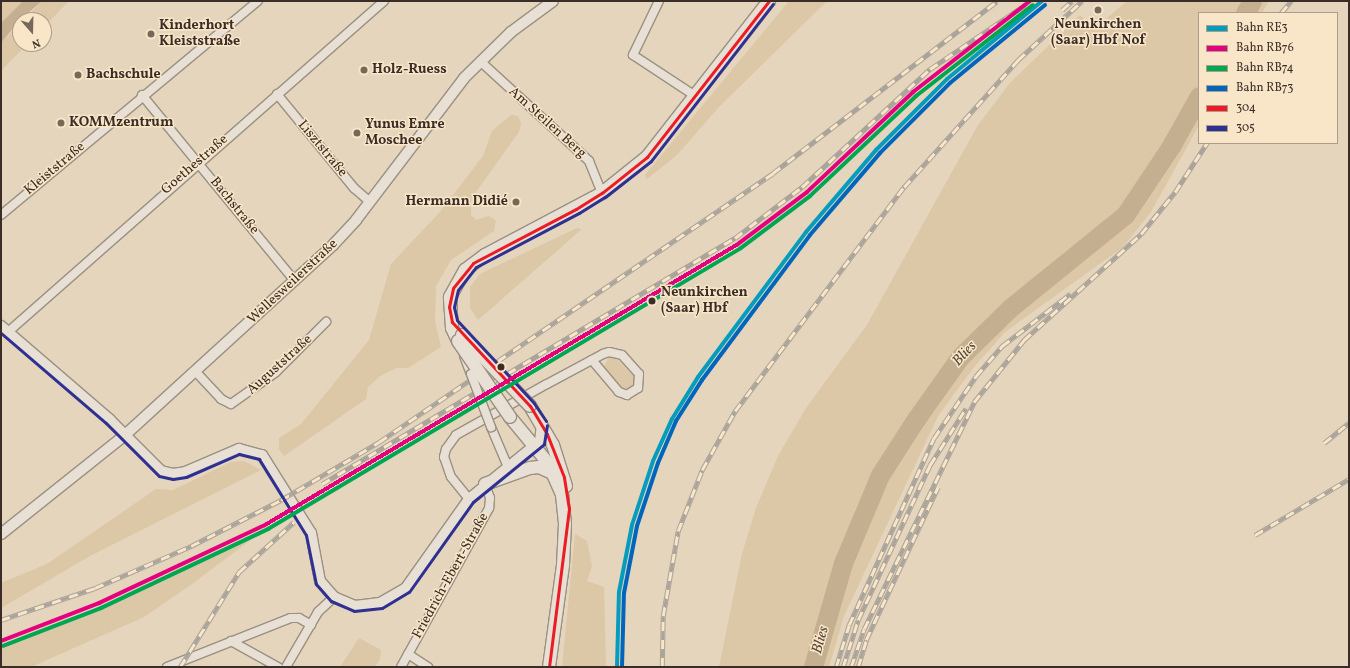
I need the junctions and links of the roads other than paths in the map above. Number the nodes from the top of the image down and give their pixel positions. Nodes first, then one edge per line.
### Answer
1 (258, 1) edge
2 (384, 1) edge
3 (553, 1) edge
4 (659, 1) edge
5 (769, 1) edge
6 (480, 61) junction
7 (276, 94) junction
8 (142, 95) junction
9 (694, 95) junction
10 (198, 162) junction
11 (602, 193) junction
12 (370, 202) junction
13 (1, 215) edge
14 (295, 281) junction
15 (326, 322) dead end
16 (452, 322) junction
17 (4, 329) edge
18 (458, 341) junction
19 (592, 360) junction
20 (196, 372) junction
21 (542, 424) junction
22 (125, 435) junction
23 (534, 447) junction
24 (508, 467) junction
25 (554, 474) junction
26 (485, 484) junction
27 (469, 499) junction
28 (565, 524) junction
29 (1, 534) edge
30 (334, 597) junction
31 (311, 624) junction
32 (231, 641) junction
33 (408, 654) junction
34 (167, 667) edge
35 (278, 667) edge
36 (286, 667) edge
37 (401, 667) edge
38 (428, 667) edge
39 (549, 667) edge

1 - 8 street, Kleiststraße
2 - 7 street, Goethestraße
3 - 6 street, Wellesweilerstraße
4 - 9 street
5 - 9 main road
6 - 11 street, Am Steilen Berg
6 - 12 street, Wellesweilerstraße
7 - 10 street, Goethestraße
7 - 12 street, Lisztstraße
8 - 10 street, Bachstraße
8 - 13 street, Kleiststraße
9 - 11 main road
10 - 14 street, Bachstraße
10 - 17 street, Goethestraße
11 - 16 main road
12 - 14 street, Wellesweilerstraße
14 - 20 street, Wellesweilerstraße
15 - 20 street, Auguststraße
16 - 18 main road
16 - 21 main road, bridge
17 - 22 street
18 - 23 main road, bridge
18 - 24 street, bridge
19 - 19 street
19 - 27 street
20 - 22 street, Wellesweilerstraße
21 - 23 street
21 - 28 main road
22 - 29 street, Wellesweilerstraße
22 - 30 street
23 - 24 street
23 - 25 main road
24 - 26 street
25 - 26 main road
25 - 28 main road
26 - 27 street
26 - 33 street, Friedrich-Ebert-Straße
27 - 30 street
28 - 39 main road
30 - 31 street
31 - 32 street
31 - 36 street
32 - 34 street
32 - 35 street
33 - 37 street, Friedrich-Ebert-Straße
33 - 38 street

